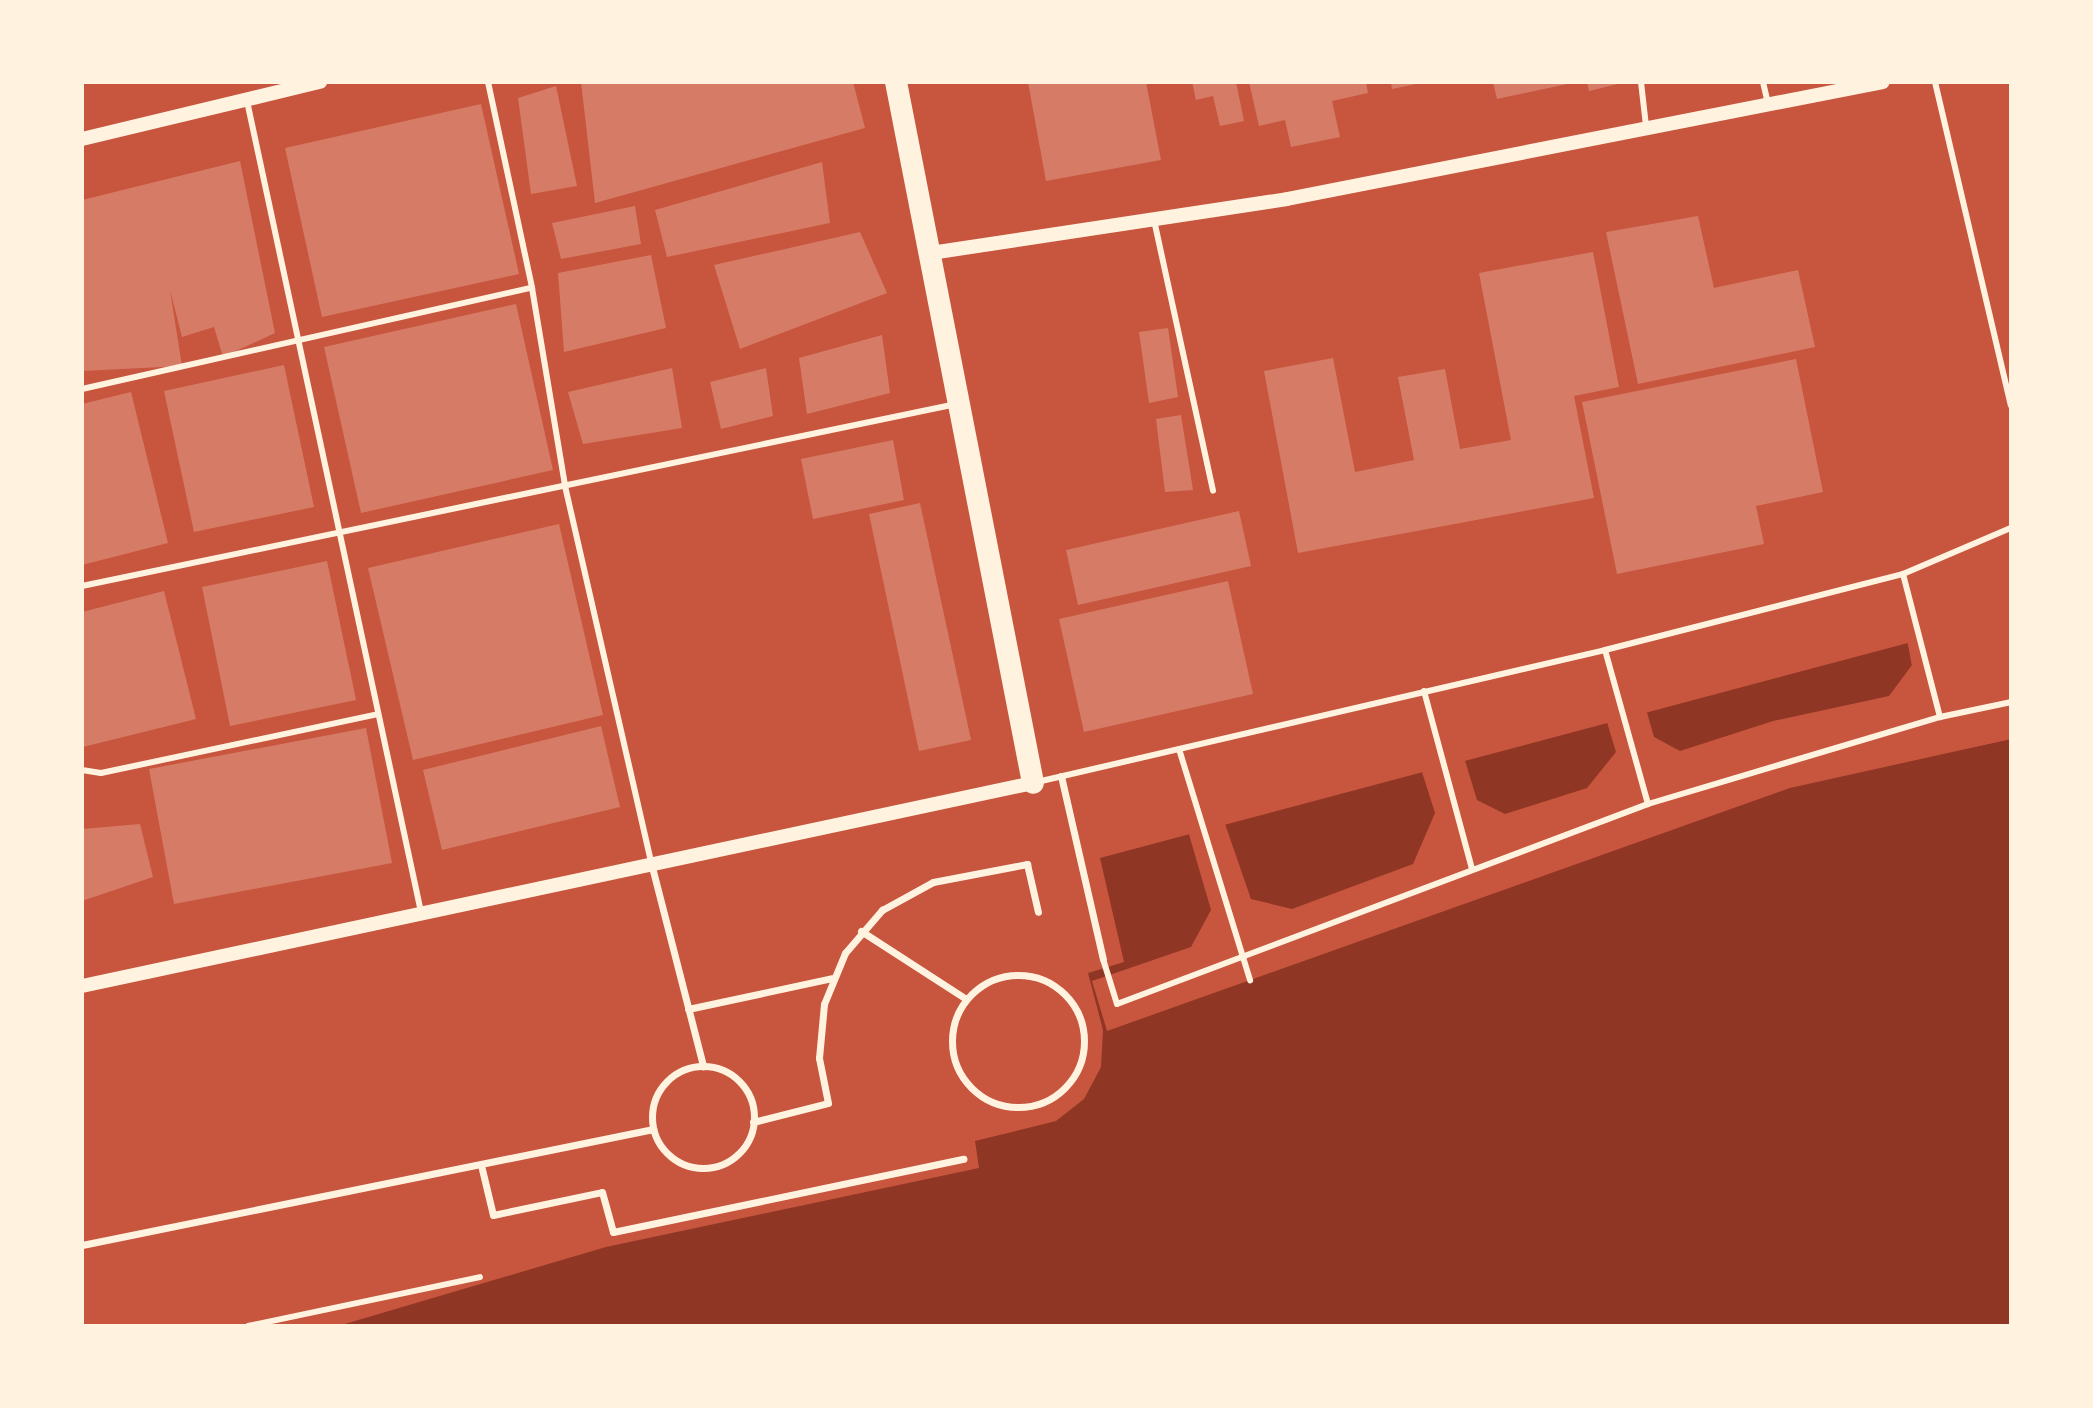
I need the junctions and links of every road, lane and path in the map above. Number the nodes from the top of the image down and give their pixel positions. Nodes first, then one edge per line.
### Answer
1 (320, 82) edge
2 (488, 82) edge
3 (896, 82) edge
4 (1641, 82) edge
5 (1763, 82) edge
6 (1883, 82) edge
7 (1935, 82) edge
8 (247, 101) junction
9 (1769, 107) junction
10 (1647, 129) junction
11 (82, 139) edge
12 (1154, 220) junction
13 (931, 253) junction
14 (532, 288) junction
15 (298, 342) junction
16 (82, 389) edge
17 (959, 403) junction
18 (2011, 405) edge
19 (565, 486) junction
20 (1213, 491) dead end
21 (2011, 528) edge
22 (339, 533) junction
23 (1903, 574) junction
24 (82, 586) edge
25 (1605, 650) junction
26 (1424, 691) junction
27 (2011, 702) edge
28 (378, 714) junction
29 (1940, 717) junction
30 (1179, 749) junction
31 (82, 770) edge
32 (1061, 776) junction
33 (1033, 783) junction
34 (1648, 804) junction
35 (651, 863) junction
36 (1472, 869) junction
37 (421, 912) junction
38 (1038, 912) dead end
39 (861, 931) junction
40 (1242, 955) junction
41 (1103, 959) joint
42 (832, 978) junction
43 (1250, 980) dead end
44 (82, 986) edge
45 (966, 999) junction
46 (688, 1009) junction
47 (703, 1066) junction
48 (753, 1122) junction
49 (653, 1129) junction
50 (963, 1159) dead end
51 (481, 1165) junction
52 (82, 1245) edge
53 (480, 1277) dead end
54 (248, 1326) edge

1 - 8 street
2 - 14 lane
3 - 13 highway
4 - 10 lane
5 - 9 lane
6 - 9 street
7 - 18 lane
8 - 11 street
8 - 15 lane
9 - 10 street
10 - 12 street
12 - 13 street
12 - 20 lane
13 - 17 highway
14 - 15 lane
14 - 19 lane
15 - 16 lane
15 - 22 lane
17 - 19 lane
17 - 33 highway
19 - 22 lane
19 - 35 lane
21 - 23 lane
22 - 24 lane
22 - 28 lane
23 - 25 lane
23 - 29 lane
25 - 26 lane
25 - 34 lane
26 - 30 lane
26 - 36 lane
27 - 29 lane
28 - 31 lane
28 - 37 lane
29 - 34 lane
30 - 32 lane
30 - 40 lane
32 - 33 lane
32 - 41 street
33 - 35 street
34 - 36 lane
35 - 37 street
35 - 46 street
36 - 40 lane
37 - 44 street
38 - 39 street
39 - 42 street
39 - 45 street
40 - 41 lane
40 - 43 lane
42 - 46 street
42 - 48 street
45 - 45 street
46 - 47 street
47 - 48 street
47 - 49 street
48 - 49 street
49 - 51 street
50 - 51 street
51 - 52 street
53 - 54 lane

